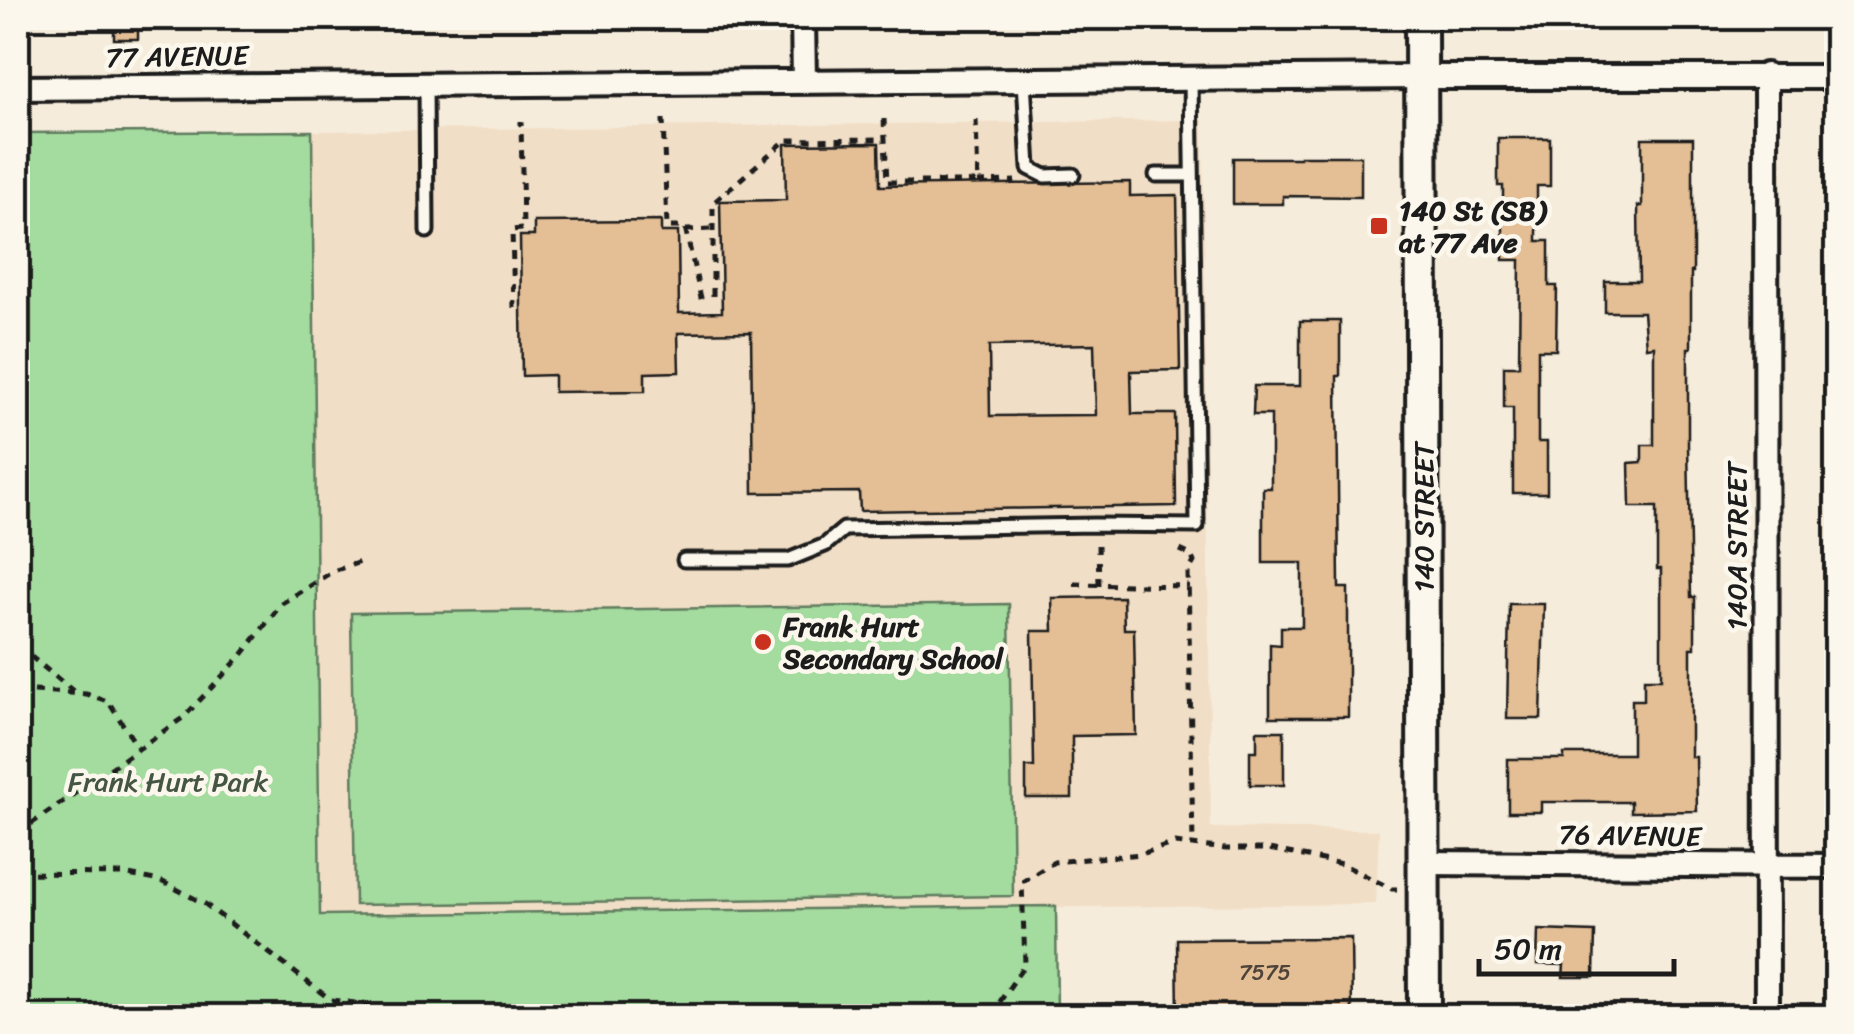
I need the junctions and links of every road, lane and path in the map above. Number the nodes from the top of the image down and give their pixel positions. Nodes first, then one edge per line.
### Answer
1 (803, 18) edge
2 (1422, 18) edge
3 (1766, 76) junction
4 (1422, 77) junction
5 (1836, 77) edge
6 (1191, 79) junction
7 (1024, 80) junction
8 (804, 82) junction
9 (426, 83) junction
10 (18, 88) edge
11 (884, 119) dead end
12 (976, 119) dead end
13 (662, 120) dead end
14 (521, 121) dead end
15 (884, 139) junction
16 (1156, 174) dead end
17 (1192, 174) junction
18 (1073, 176) dead end
19 (1024, 181) dead end
20 (978, 182) junction
21 (712, 229) junction
22 (686, 230) junction
23 (428, 231) dead end
24 (713, 296) dead end
25 (703, 307) dead end
26 (514, 308) dead end
27 (1098, 545) dead end
28 (1180, 550) dead end
29 (684, 560) dead end
30 (363, 561) dead end
31 (1074, 584) dead end
32 (1099, 584) junction
33 (1189, 586) junction
34 (18, 646) edge
35 (18, 690) edge
36 (76, 693) junction
37 (139, 749) junction
38 (18, 833) edge
39 (1193, 845) junction
40 (1424, 863) junction
41 (1836, 866) edge
42 (1766, 867) junction
43 (18, 873) edge
44 (1405, 889) dead end
45 (457, 1016) edge
46 (650, 1016) edge
47 (1424, 1016) edge
48 (1766, 1016) edge

1 - 8 street
2 - 4 main road, 140 STREET
3 - 4 street, 77 AVENUE
3 - 5 street, 77 AVENUE
3 - 42 street, 140A STREET
4 - 6 street, 77 AVENUE
4 - 40 main road, 140 STREET
6 - 7 street, 77 AVENUE
6 - 17 lane
7 - 8 street, 77 AVENUE
7 - 18 lane
8 - 9 street, 77 AVENUE
9 - 10 street, 77 AVENUE
9 - 23 lane
11 - 15 path
12 - 20 path
13 - 22 path
14 - 26 path
15 - 20 path
15 - 21 path
16 - 17 lane
17 - 29 lane
19 - 20 path
21 - 22 path
21 - 24 path
22 - 25 path
27 - 32 path
28 - 33 path
30 - 37 path
31 - 32 path
32 - 33 path
33 - 39 path
34 - 36 path
35 - 36 path
36 - 37 path
37 - 38 path
39 - 44 path
39 - 46 path
40 - 42 street, 76 AVENUE
40 - 47 main road, 140 STREET
41 - 42 street, 76 AVENUE
42 - 48 street, 140A STREET
43 - 45 path

